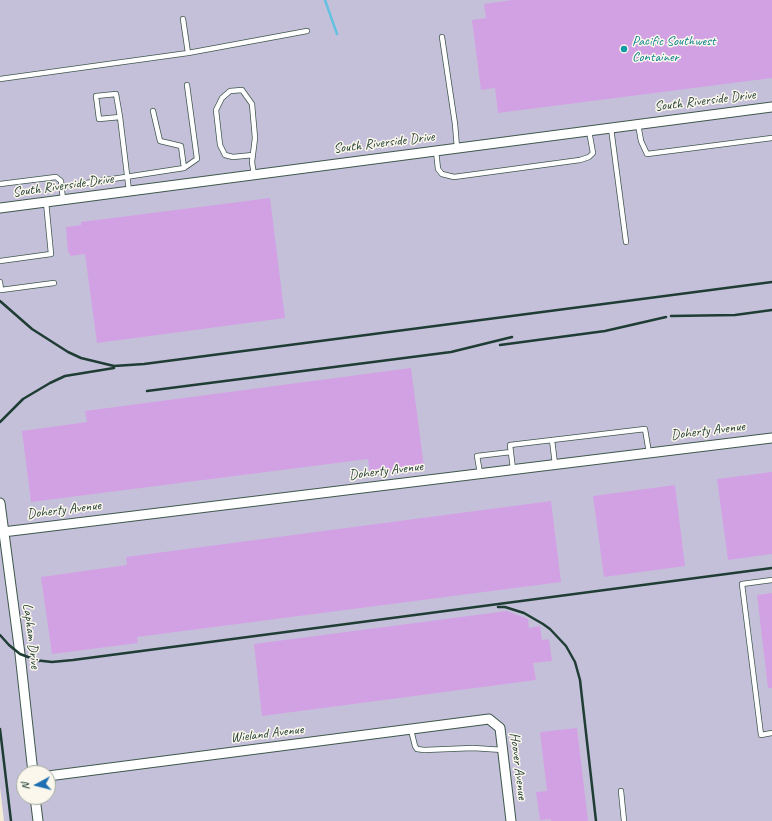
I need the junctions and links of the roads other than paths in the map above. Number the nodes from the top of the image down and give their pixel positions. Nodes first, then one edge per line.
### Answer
1 (183, 19) dead end
2 (307, 31) dead end
3 (442, 37) dead end
4 (188, 53) junction
5 (0, 79) edge
6 (187, 86) dead end
7 (772, 107) edge
8 (153, 111) dead end
9 (120, 117) junction
10 (638, 124) junction
11 (611, 128) junction
12 (589, 131) junction
13 (772, 138) edge
14 (457, 148) junction
15 (436, 151) junction
16 (253, 154) junction
17 (184, 168) junction
18 (254, 175) junction
19 (127, 178) junction
20 (0, 184) edge
21 (80, 184) dead end
22 (129, 191) junction
23 (63, 200) junction
24 (46, 202) junction
25 (0, 208) edge
26 (626, 242) dead end
27 (0, 261) edge
28 (0, 282) edge
29 (54, 282) dead end
30 (772, 438) edge
31 (552, 440) junction
32 (511, 452) junction
33 (649, 453) junction
34 (555, 464) junction
35 (513, 469) junction
36 (480, 474) junction
37 (0, 504) edge
38 (3, 532) junction
39 (772, 580) edge
40 (489, 719) joint
41 (412, 730) junction
42 (772, 733) edge
43 (502, 750) junction
44 (32, 765) edge
45 (56, 775) edge
46 (621, 791) dead end
47 (36, 805) edge
48 (38, 821) edge
49 (511, 821) edge
50 (624, 821) edge

1 - 4 lane
2 - 4 lane
3 - 14 lane
4 - 5 lane
6 - 17 lane
7 - 10 street, South Riverside Drive
8 - 17 lane
9 - 9 lane
9 - 19 lane
10 - 11 street, South Riverside Drive
10 - 13 lane
11 - 12 street, South Riverside Drive
11 - 26 lane
12 - 14 street, South Riverside Drive
12 - 15 lane
14 - 15 street, South Riverside Drive
15 - 18 street, South Riverside Drive
16 - 16 lane
16 - 18 lane
17 - 19 lane
18 - 22 street, South Riverside Drive
19 - 21 lane
19 - 22 lane
20 - 23 lane
22 - 23 street, South Riverside Drive
23 - 24 street, South Riverside Drive
24 - 25 street, South Riverside Drive
24 - 27 lane
28 - 29 lane
30 - 33 street, Doherty Avenue
31 - 32 lane
31 - 33 lane
31 - 34 lane
32 - 35 lane
32 - 36 lane
33 - 34 street, Doherty Avenue
34 - 35 street, Doherty Avenue
35 - 36 street, Doherty Avenue
36 - 38 street, Doherty Avenue
37 - 38 street, Lapham Drive
38 - 44 street, Lapham Drive
39 - 42 lane
40 - 41 street, Wieland Avenue
40 - 43 street, Hoover Avenue
41 - 43 lane
41 - 45 street, Wieland Avenue
43 - 49 street, Hoover Avenue
46 - 50 lane
47 - 48 street

